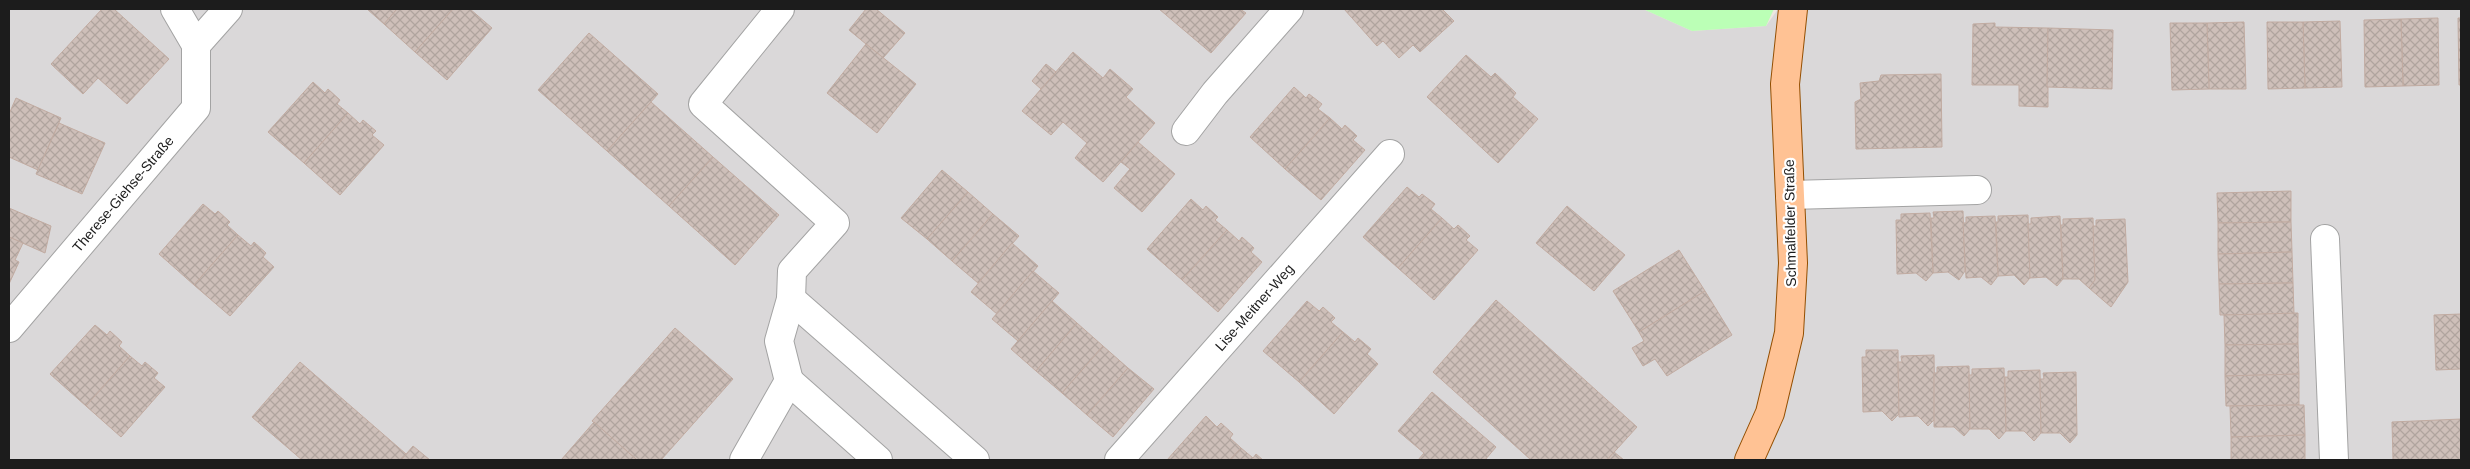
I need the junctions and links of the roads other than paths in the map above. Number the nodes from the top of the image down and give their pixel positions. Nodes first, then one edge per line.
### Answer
1 (175, 9) edge
2 (228, 9) edge
3 (780, 9) edge
4 (1289, 9) edge
5 (1793, 9) edge
6 (196, 44) junction
7 (1186, 131) dead end
8 (1390, 154) dead end
9 (1978, 190) dead end
10 (1790, 195) junction
11 (2326, 239) dead end
12 (791, 299) junction
13 (9, 328) edge
14 (789, 382) junction
15 (744, 460) edge
16 (878, 460) edge
17 (975, 460) edge
18 (1119, 460) edge
19 (1749, 460) edge
20 (2334, 460) edge

1 - 6 street
2 - 6 street
3 - 12 street
4 - 7 street
5 - 10 main road, Schmalfelder Straße
6 - 13 street, Therese-Giehse-Straße
8 - 18 street, Lise-Meitner-Weg
9 - 10 street
10 - 19 main road, Schmalfelder Straße
11 - 20 street
12 - 14 street
12 - 17 street
14 - 15 street
14 - 16 street

